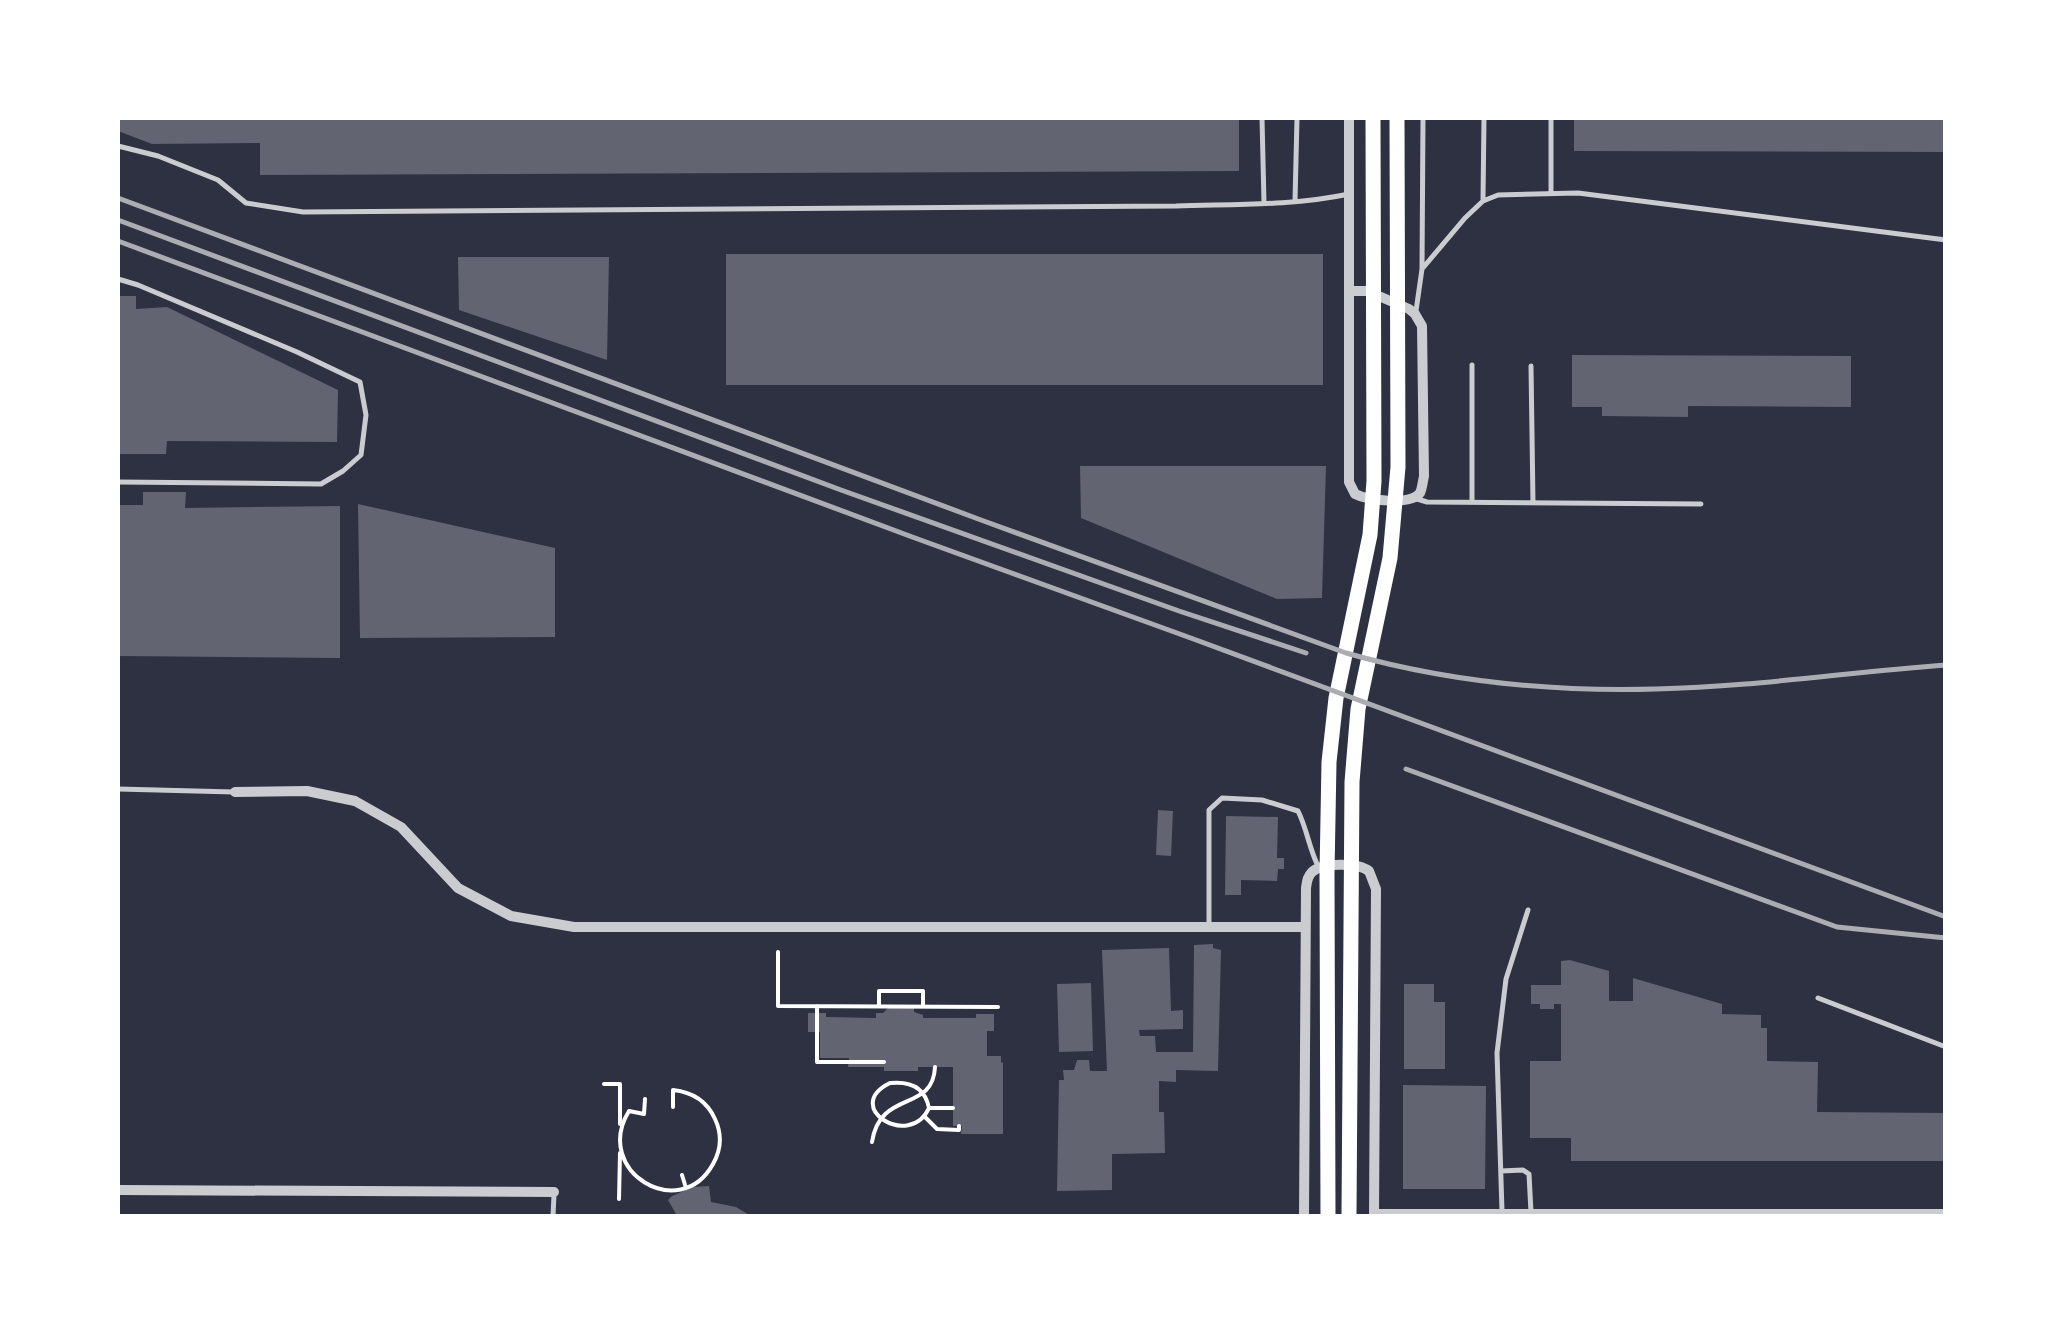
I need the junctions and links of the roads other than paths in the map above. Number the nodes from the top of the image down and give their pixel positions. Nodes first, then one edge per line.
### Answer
1 (1262, 118) edge
2 (1298, 118) edge
3 (1349, 118) edge
4 (1372, 118) edge
5 (1397, 118) edge
6 (1422, 118) edge
7 (1484, 118) edge
8 (1551, 118) edge
9 (118, 146) edge
10 (1551, 193) junction
11 (1349, 194) junction
12 (1484, 200) junction
13 (1295, 201) junction
14 (1264, 203) junction
15 (1946, 240) edge
16 (1422, 269) junction
17 (118, 279) edge
18 (1349, 291) junction
19 (1415, 314) junction
20 (1472, 365) dead end
21 (1531, 366) dead end
22 (118, 482) edge
23 (1414, 498) junction
24 (1472, 503) junction
25 (1533, 503) junction
26 (1701, 504) dead end
27 (118, 789) edge
28 (234, 792) joint
29 (1319, 868) junction
30 (1528, 910) dead end
31 (1209, 927) junction
32 (1304, 927) junction
33 (1818, 998) dead end
34 (1946, 1047) edge
35 (1501, 1171) junction
36 (118, 1190) edge
37 (554, 1192) joint
38 (1349, 1209) edge
39 (1328, 1210) edge
40 (1502, 1214) junction
41 (1946, 1214) edge
42 (1374, 1215) edge
43 (1539, 1215) edge
44 (1753, 1215) edge
45 (1899, 1215) edge
46 (554, 1216) edge
47 (1304, 1216) edge

1 - 14 lane
2 - 13 lane
3 - 11 street
4 - 39 main road
5 - 38 main road
6 - 16 lane
7 - 12 lane
8 - 10 lane
9 - 14 lane
10 - 12 lane
10 - 15 lane
11 - 13 lane
11 - 18 street
12 - 16 lane
13 - 14 lane
16 - 19 lane
17 - 22 lane
18 - 19 street
18 - 23 street
19 - 23 street
20 - 24 lane
21 - 25 lane
23 - 24 lane
24 - 25 lane
25 - 26 lane
27 - 28 lane
28 - 31 street
29 - 31 lane
29 - 32 street
29 - 42 street
30 - 35 lane
31 - 32 street
32 - 47 street
33 - 34 lane
35 - 40 lane
35 - 43 lane
36 - 37 street
37 - 46 lane
40 - 42 street
40 - 43 street
41 - 45 street
43 - 44 street
44 - 45 street

